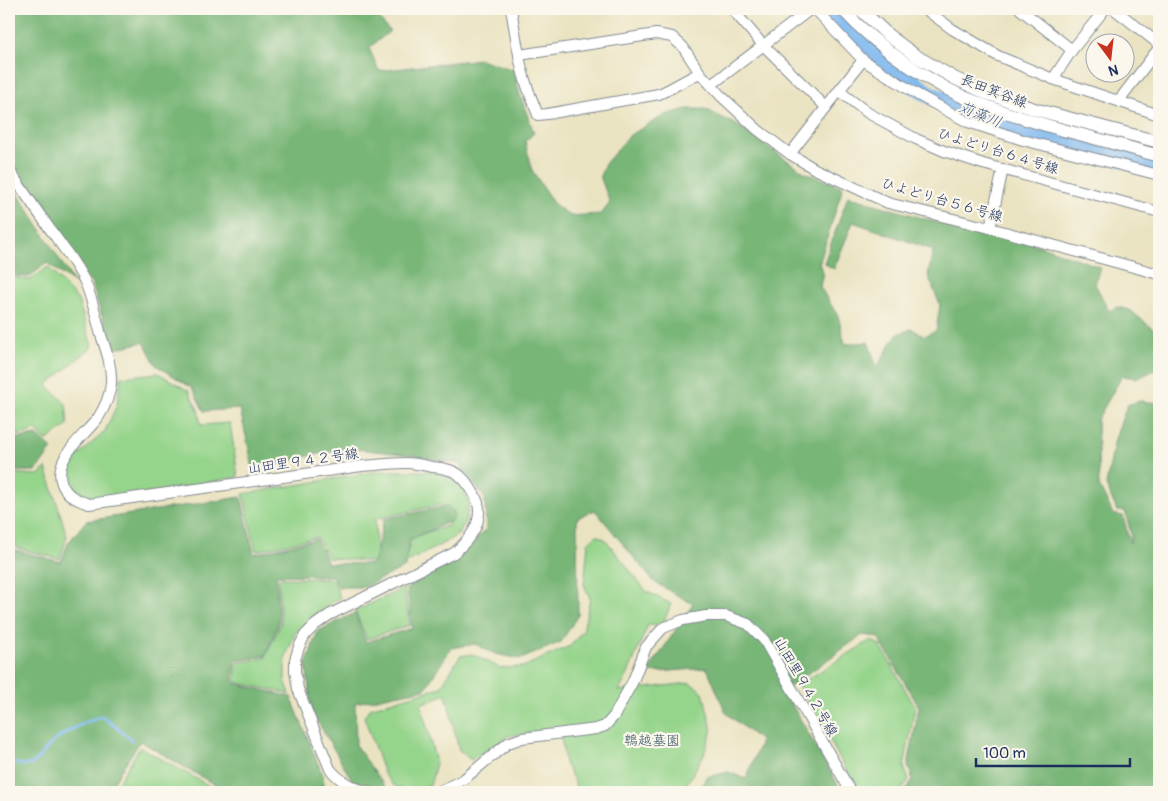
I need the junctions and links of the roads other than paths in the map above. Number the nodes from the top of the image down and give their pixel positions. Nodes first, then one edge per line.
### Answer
1 (511, 9) edge
2 (732, 9) edge
3 (813, 9) edge
4 (842, 9) edge
5 (860, 9) edge
6 (925, 9) edge
7 (1020, 9) edge
8 (1105, 9) edge
9 (1114, 9) edge
10 (1159, 44) edge
11 (763, 45) junction
12 (1159, 48) edge
13 (1072, 50) junction
14 (519, 54) junction
15 (864, 60) junction
16 (700, 73) junction
17 (1053, 79) junction
18 (711, 85) junction
19 (839, 91) junction
20 (1120, 102) junction
21 (826, 107) junction
22 (1159, 116) edge
23 (1159, 142) edge
24 (790, 154) junction
25 (1159, 156) edge
26 (9, 170) edge
27 (1003, 170) junction
28 (1159, 175) edge
29 (1159, 212) edge
30 (990, 228) junction
31 (1159, 274) edge
32 (369, 792) edge
33 (438, 792) edge
34 (850, 792) edge

1 - 14 street
2 - 11 street
3 - 11 street
3 - 15 street
4 - 25 street, 長田箕谷線
5 - 23 street, 長田箕谷線
6 - 17 street
7 - 13 street
8 - 13 street
9 - 10 street
11 - 18 street
11 - 21 street
12 - 20 street
13 - 17 street
14 - 16 street, ひよどり台５６号線
14 - 16 street
15 - 19 street
15 - 28 street
16 - 18 street, ひよどり台５６号線
17 - 20 street
18 - 24 street, ひよどり台５６号線
19 - 21 street
19 - 27 street, ひよどり台６４号線
20 - 22 street
21 - 24 street
24 - 30 street, ひよどり台５６号線
26 - 32 street, 山田里９４２号線
27 - 29 street, ひよどり台６４号線
27 - 30 street
30 - 31 street, ひよどり台５６号線
33 - 34 street, 山田里９４２号線

